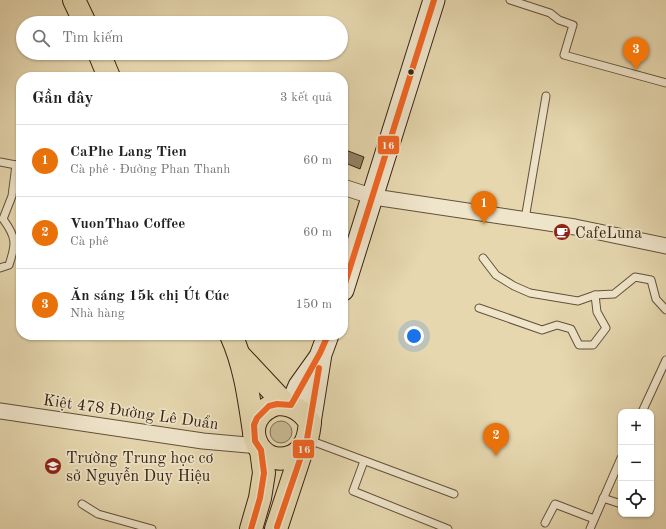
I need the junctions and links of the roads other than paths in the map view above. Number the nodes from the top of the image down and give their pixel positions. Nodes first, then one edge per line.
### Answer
1 (74, 0) edge
2 (434, 0) edge
3 (510, 0) edge
4 (82, 16) edge
5 (102, 60) edge
6 (108, 72) edge
7 (666, 82) edge
8 (546, 96) dead end
9 (0, 162) edge
10 (16, 163) edge
11 (16, 174) edge
12 (348, 189) edge
13 (374, 197) junction
14 (525, 219) junction
15 (666, 246) edge
16 (483, 258) dead end
17 (0, 268) edge
18 (348, 275) edge
19 (595, 295) junction
20 (479, 308) dead end
21 (666, 310) edge
22 (232, 340) edge
23 (326, 340) edge
24 (321, 354) junction
25 (240, 356) junction
26 (666, 360) edge
27 (288, 404) junction
28 (643, 409) edge
29 (0, 411) edge
30 (307, 436) junction
31 (258, 443) junction
32 (364, 461) junction
33 (618, 465) edge
34 (454, 494) dead end
35 (603, 498) junction
36 (618, 503) edge
37 (82, 504) dead end
38 (594, 519) junction
39 (545, 523) dead end
40 (152, 529) edge
41 (251, 529) edge
42 (276, 529) edge
43 (448, 529) edge
44 (590, 529) edge

1 - 4 main road
2 - 13 street
3 - 7 lane
5 - 6 main road
8 - 14 lane
9 - 10 lane
11 - 17 lane
12 - 13 street
13 - 14 street
13 - 18 street
14 - 15 street
16 - 19 lane
19 - 20 lane
19 - 21 lane
22 - 25 main road
23 - 24 street
24 - 27 street
24 - 30 street
25 - 27 main road
25 - 31 main road
26 - 28 lane
27 - 30 main road
27 - 31 main road
29 - 31 street, Kiệt 478 Đường Lê Duẩn
30 - 31 main road
30 - 32 lane
30 - 42 main road
31 - 41 main road
32 - 34 lane
32 - 43 lane
33 - 35 lane
35 - 36 lane
35 - 38 lane
37 - 40 lane
38 - 39 lane
38 - 44 lane

